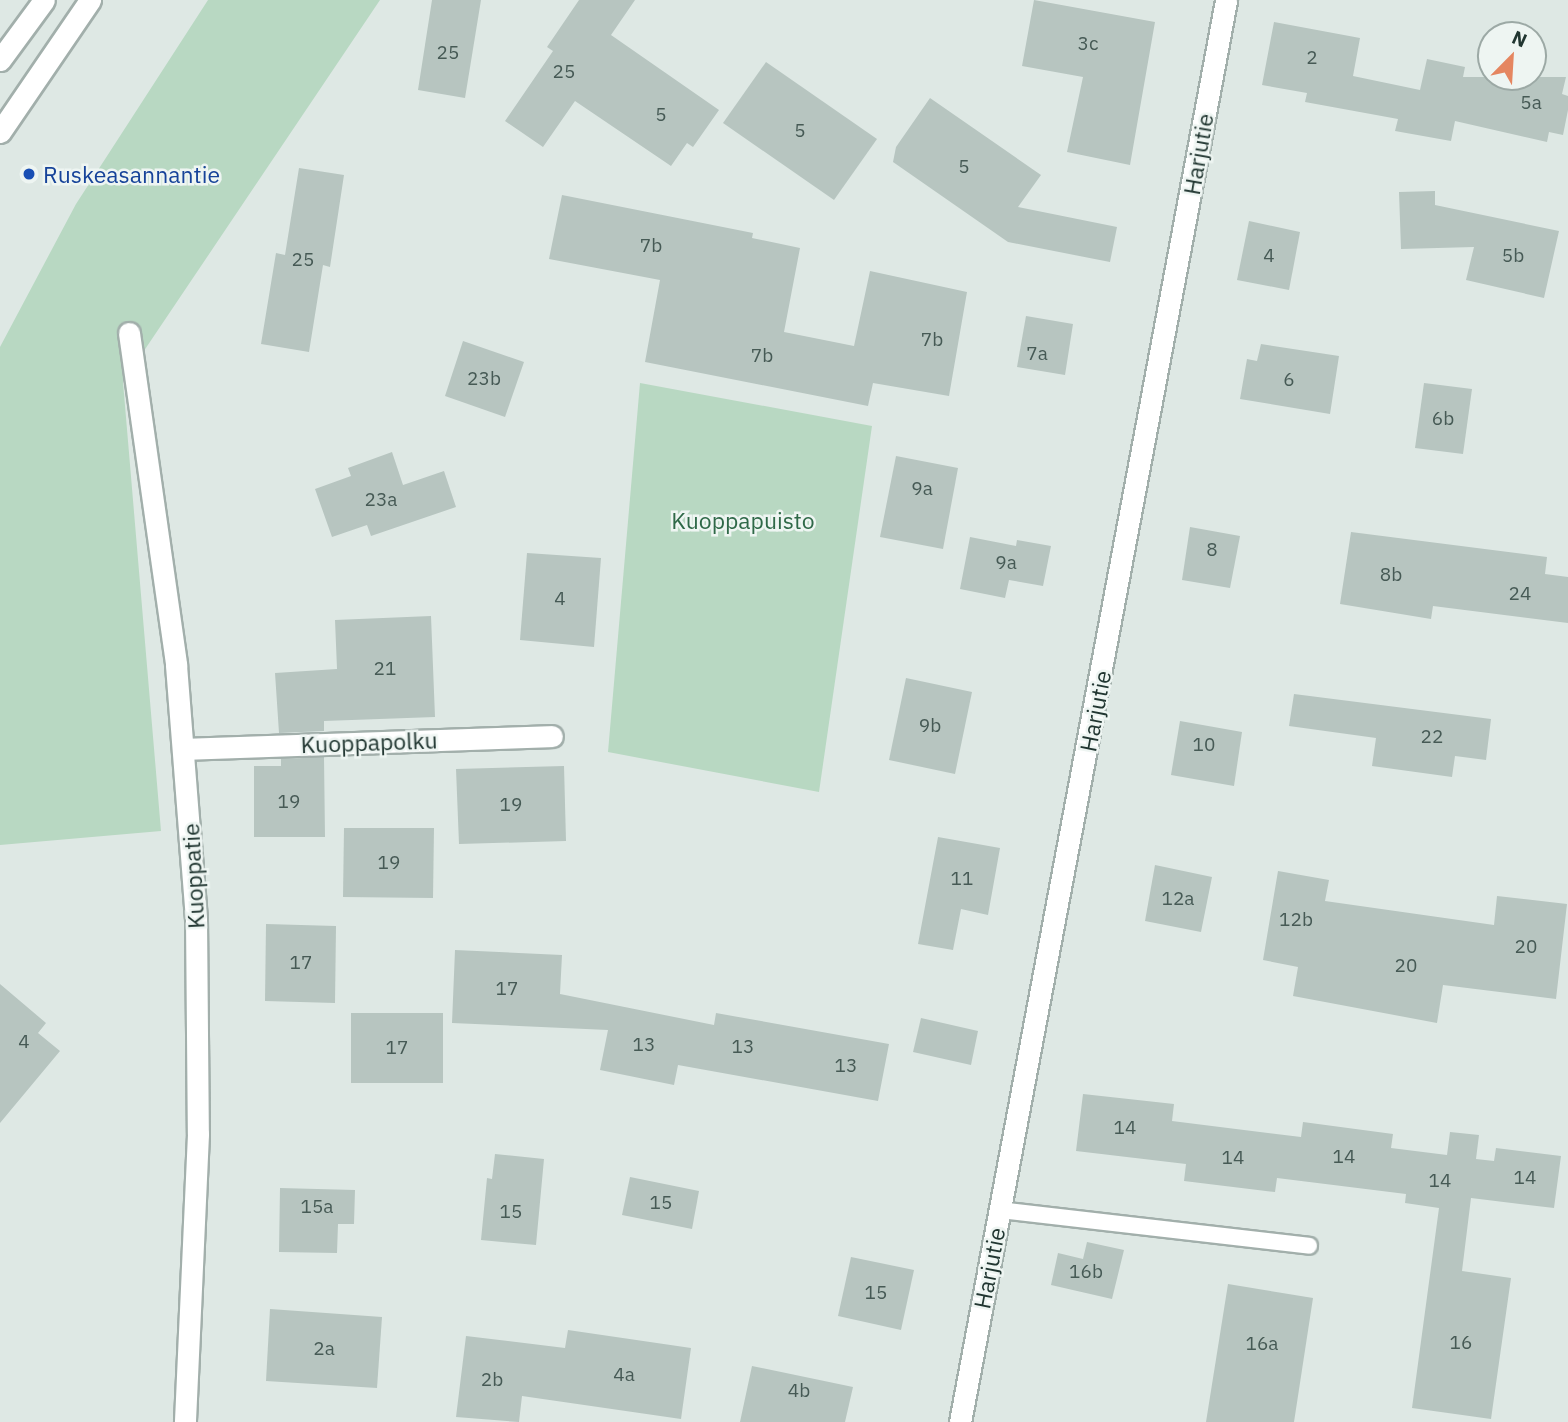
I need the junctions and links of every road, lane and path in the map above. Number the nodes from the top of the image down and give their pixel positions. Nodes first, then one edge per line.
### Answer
1 (44, 0) edge
2 (90, 0) edge
3 (1226, 0) edge
4 (0, 60) edge
5 (0, 132) edge
6 (129, 334) dead end
7 (552, 736) dead end
8 (185, 749) junction
9 (1000, 1210) junction
10 (1309, 1246) dead end
11 (185, 1422) edge
12 (960, 1422) edge

1 - 4 street
2 - 5 street
3 - 9 street, Harjutie
6 - 8 street, Kuoppatie
7 - 8 street, Kuoppapolku
8 - 11 street, Kuoppatie
9 - 10 lane
9 - 12 street, Harjutie

